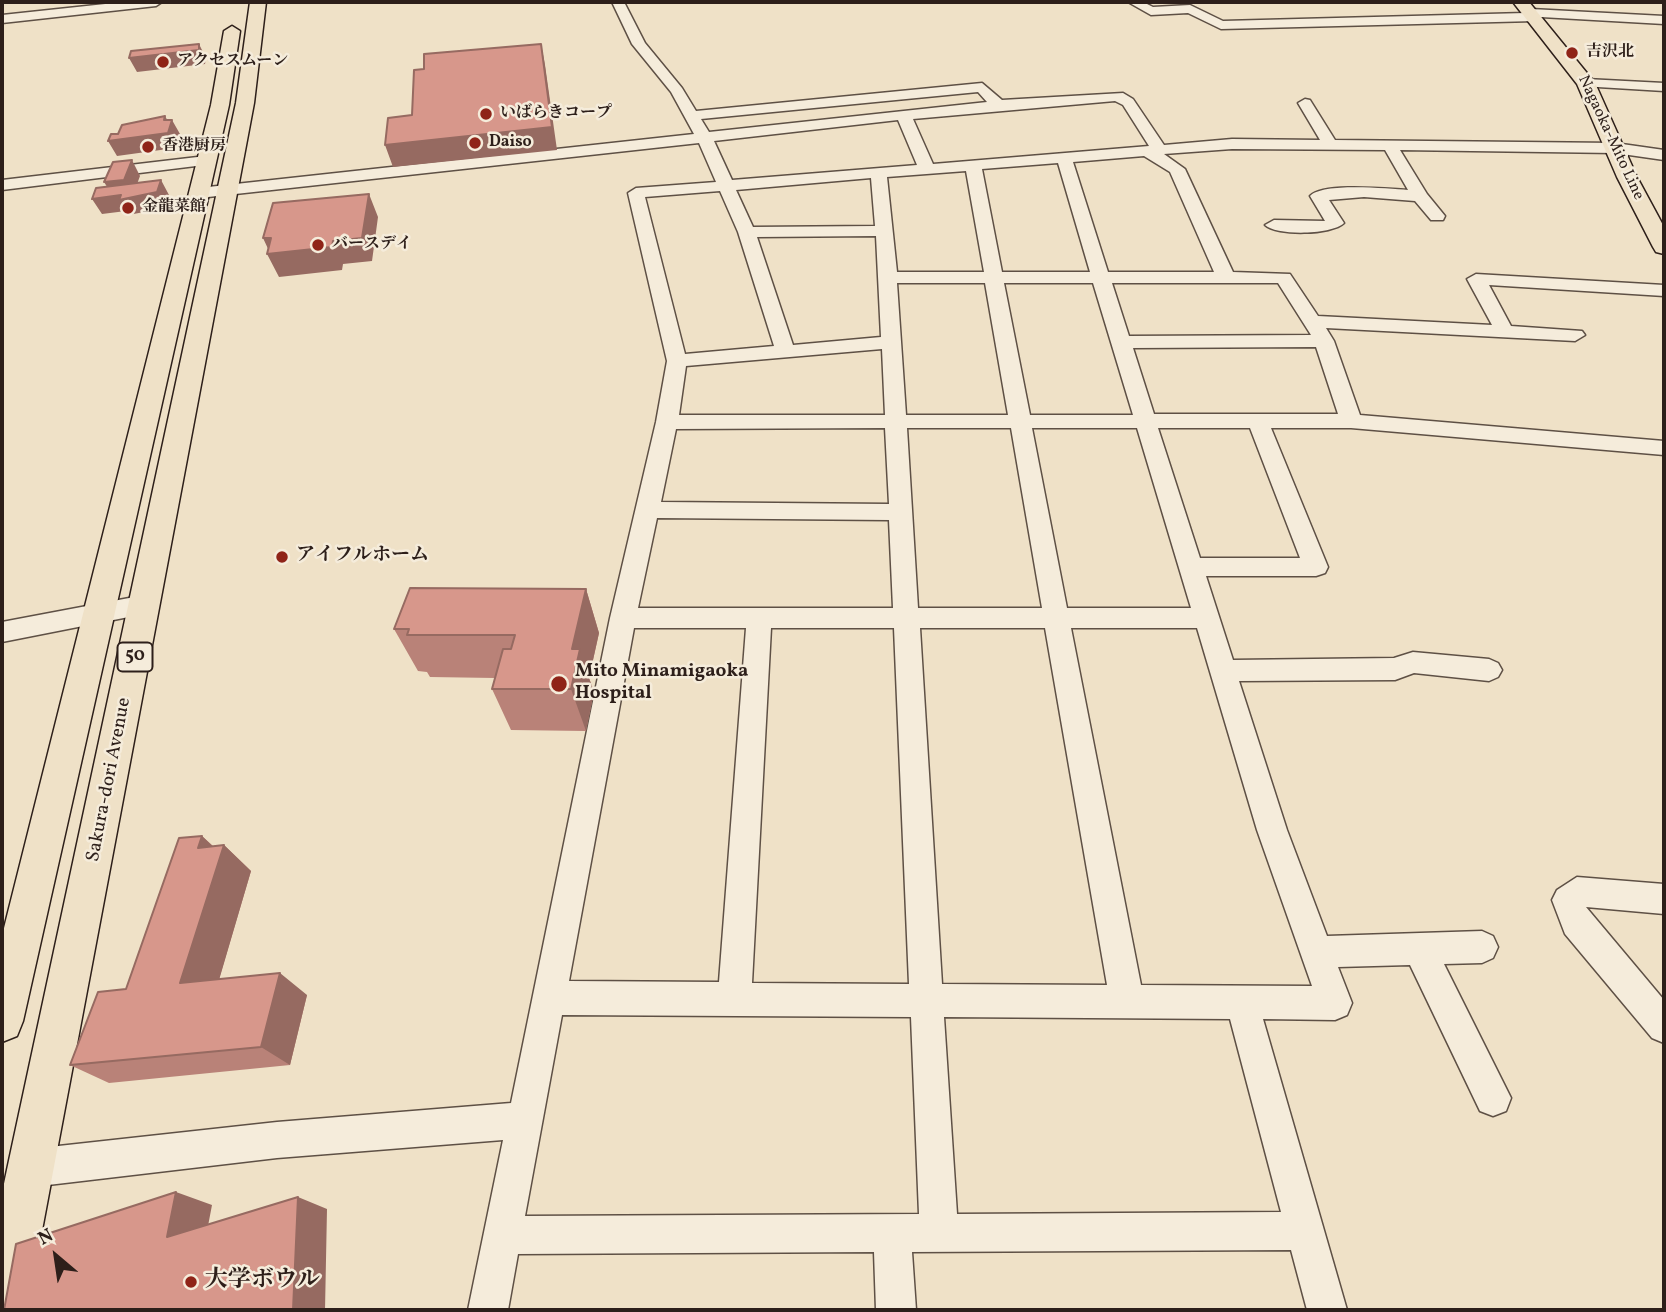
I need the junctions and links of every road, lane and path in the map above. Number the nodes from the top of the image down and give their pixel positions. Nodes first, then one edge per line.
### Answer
1 (156, 2) edge
2 (236, 2) edge
3 (258, 2) edge
4 (618, 2) edge
5 (1134, 2) edge
6 (1529, 11) edge
7 (2, 19) edge
8 (1664, 20) edge
9 (1586, 83) junction
10 (1664, 88) edge
11 (1305, 103) dead end
12 (998, 105) junction
13 (691, 116) junction
14 (904, 116) junction
15 (705, 139) junction
16 (1331, 146) junction
17 (1391, 148) junction
18 (1615, 148) junction
19 (1153, 150) junction
20 (1664, 155) edge
21 (1065, 158) junction
22 (206, 162) junction
23 (972, 165) junction
24 (928, 169) junction
25 (879, 173) junction
26 (726, 184) junction
27 (2, 185) edge
28 (212, 192) junction
29 (1420, 196) junction
30 (1437, 216) dead end
31 (1274, 225) dead end
32 (883, 231) junction
33 (747, 232) junction
34 (1664, 247) edge
35 (888, 277) junction
36 (995, 278) junction
37 (1101, 278) junction
38 (1226, 278) junction
39 (1664, 290) edge
40 (1313, 322) junction
41 (1504, 330) junction
42 (1576, 335) dead end
43 (1324, 341) junction
44 (890, 342) junction
45 (1123, 342) junction
46 (785, 349) junction
47 (677, 360) junction
48 (1146, 420) junction
49 (895, 421) junction
50 (1022, 421) junction
51 (1258, 421) junction
52 (1351, 421) junction
53 (667, 422) junction
54 (1664, 448) edge
55 (648, 510) junction
56 (899, 512) junction
57 (1190, 567) junction
58 (145, 605) junction
59 (97, 614) junction
60 (1054, 617) junction
61 (623, 618) junction
62 (906, 618) junction
63 (1205, 618) junction
64 (759, 619) junction
65 (2, 632) edge
66 (1489, 670) dead end
67 (1223, 671) junction
68 (1664, 899) edge
69 (1482, 947) dead end
70 (1419, 948) junction
71 (1318, 952) junction
72 (550, 999) junction
73 (734, 1000) junction
74 (929, 1001) junction
75 (1127, 1001) junction
76 (1242, 1003) junction
77 (2, 1021) edge
78 (1664, 1026) edge
79 (1493, 1098) dead end
80 (525, 1120) junction
81 (31, 1168) junction
82 (1305, 1231) junction
83 (892, 1234) junction
84 (939, 1234) junction
85 (504, 1235) junction
86 (2, 1310) edge
87 (488, 1310) edge
88 (896, 1310) edge
89 (1327, 1310) edge

1 - 7 street
2 - 22 main road, Sakura-dori Avenue / 50
3 - 28 main road, Sakura-dori Avenue / 50
4 - 13 street
5 - 6 street
6 - 8 street
6 - 9 main road, Nagaoka-Mito Line
9 - 10 street
9 - 18 main road, Nagaoka-Mito Line
11 - 16 street
12 - 13 street
12 - 14 street
12 - 19 street
13 - 15 street
14 - 15 street
14 - 24 street
15 - 26 street
15 - 28 street
16 - 17 street
16 - 19 street
17 - 18 street
17 - 29 street
18 - 20 street
18 - 34 main road, Nagaoka-Mito Line
19 - 21 street
19 - 38 street
21 - 23 street
21 - 37 street
22 - 27 street
22 - 28 main road, Sakura-dori Avenue / 50
23 - 24 street
23 - 36 street
24 - 25 street
25 - 26 street
25 - 32 street
26 - 33 street
26 - 47 street
28 - 58 main road, Sakura-dori Avenue / 50
28 - 59 main road, Sakura-dori Avenue / 50
29 - 30 street
29 - 31 street
32 - 33 street
32 - 35 street
33 - 46 street
35 - 36 street
35 - 44 street
36 - 37 street
36 - 50 street
37 - 38 street
37 - 45 street
38 - 40 street
39 - 41 street
40 - 41 street
40 - 43 street
41 - 42 street
43 - 45 street
43 - 52 street
44 - 46 street
44 - 49 street
45 - 48 street
46 - 47 street
47 - 53 street
48 - 50 street
48 - 51 street
48 - 57 street
49 - 50 street
49 - 53 street
49 - 56 street
50 - 60 street
51 - 52 street
51 - 57 street
52 - 54 street
53 - 55 street
55 - 56 street
55 - 61 street
56 - 62 street
57 - 63 street
58 - 59 street
58 - 81 main road, Sakura-dori Avenue / 50
59 - 65 street
59 - 77 main road, Sakura-dori Avenue / 50
60 - 62 street
60 - 63 street
60 - 75 street
61 - 64 street
61 - 72 street
62 - 64 street
62 - 74 street
63 - 67 street
64 - 73 street
66 - 67 street
67 - 71 street
68 - 78 street
69 - 70 street
70 - 71 street
70 - 79 street
71 - 76 street
72 - 73 street
72 - 80 street
73 - 74 street
74 - 75 street
74 - 84 street
75 - 76 street
76 - 82 street
80 - 81 street
80 - 85 street
81 - 86 main road, Sakura-dori Avenue / 50
82 - 84 street
82 - 89 street
83 - 84 street
83 - 85 street
83 - 88 street
85 - 87 street

